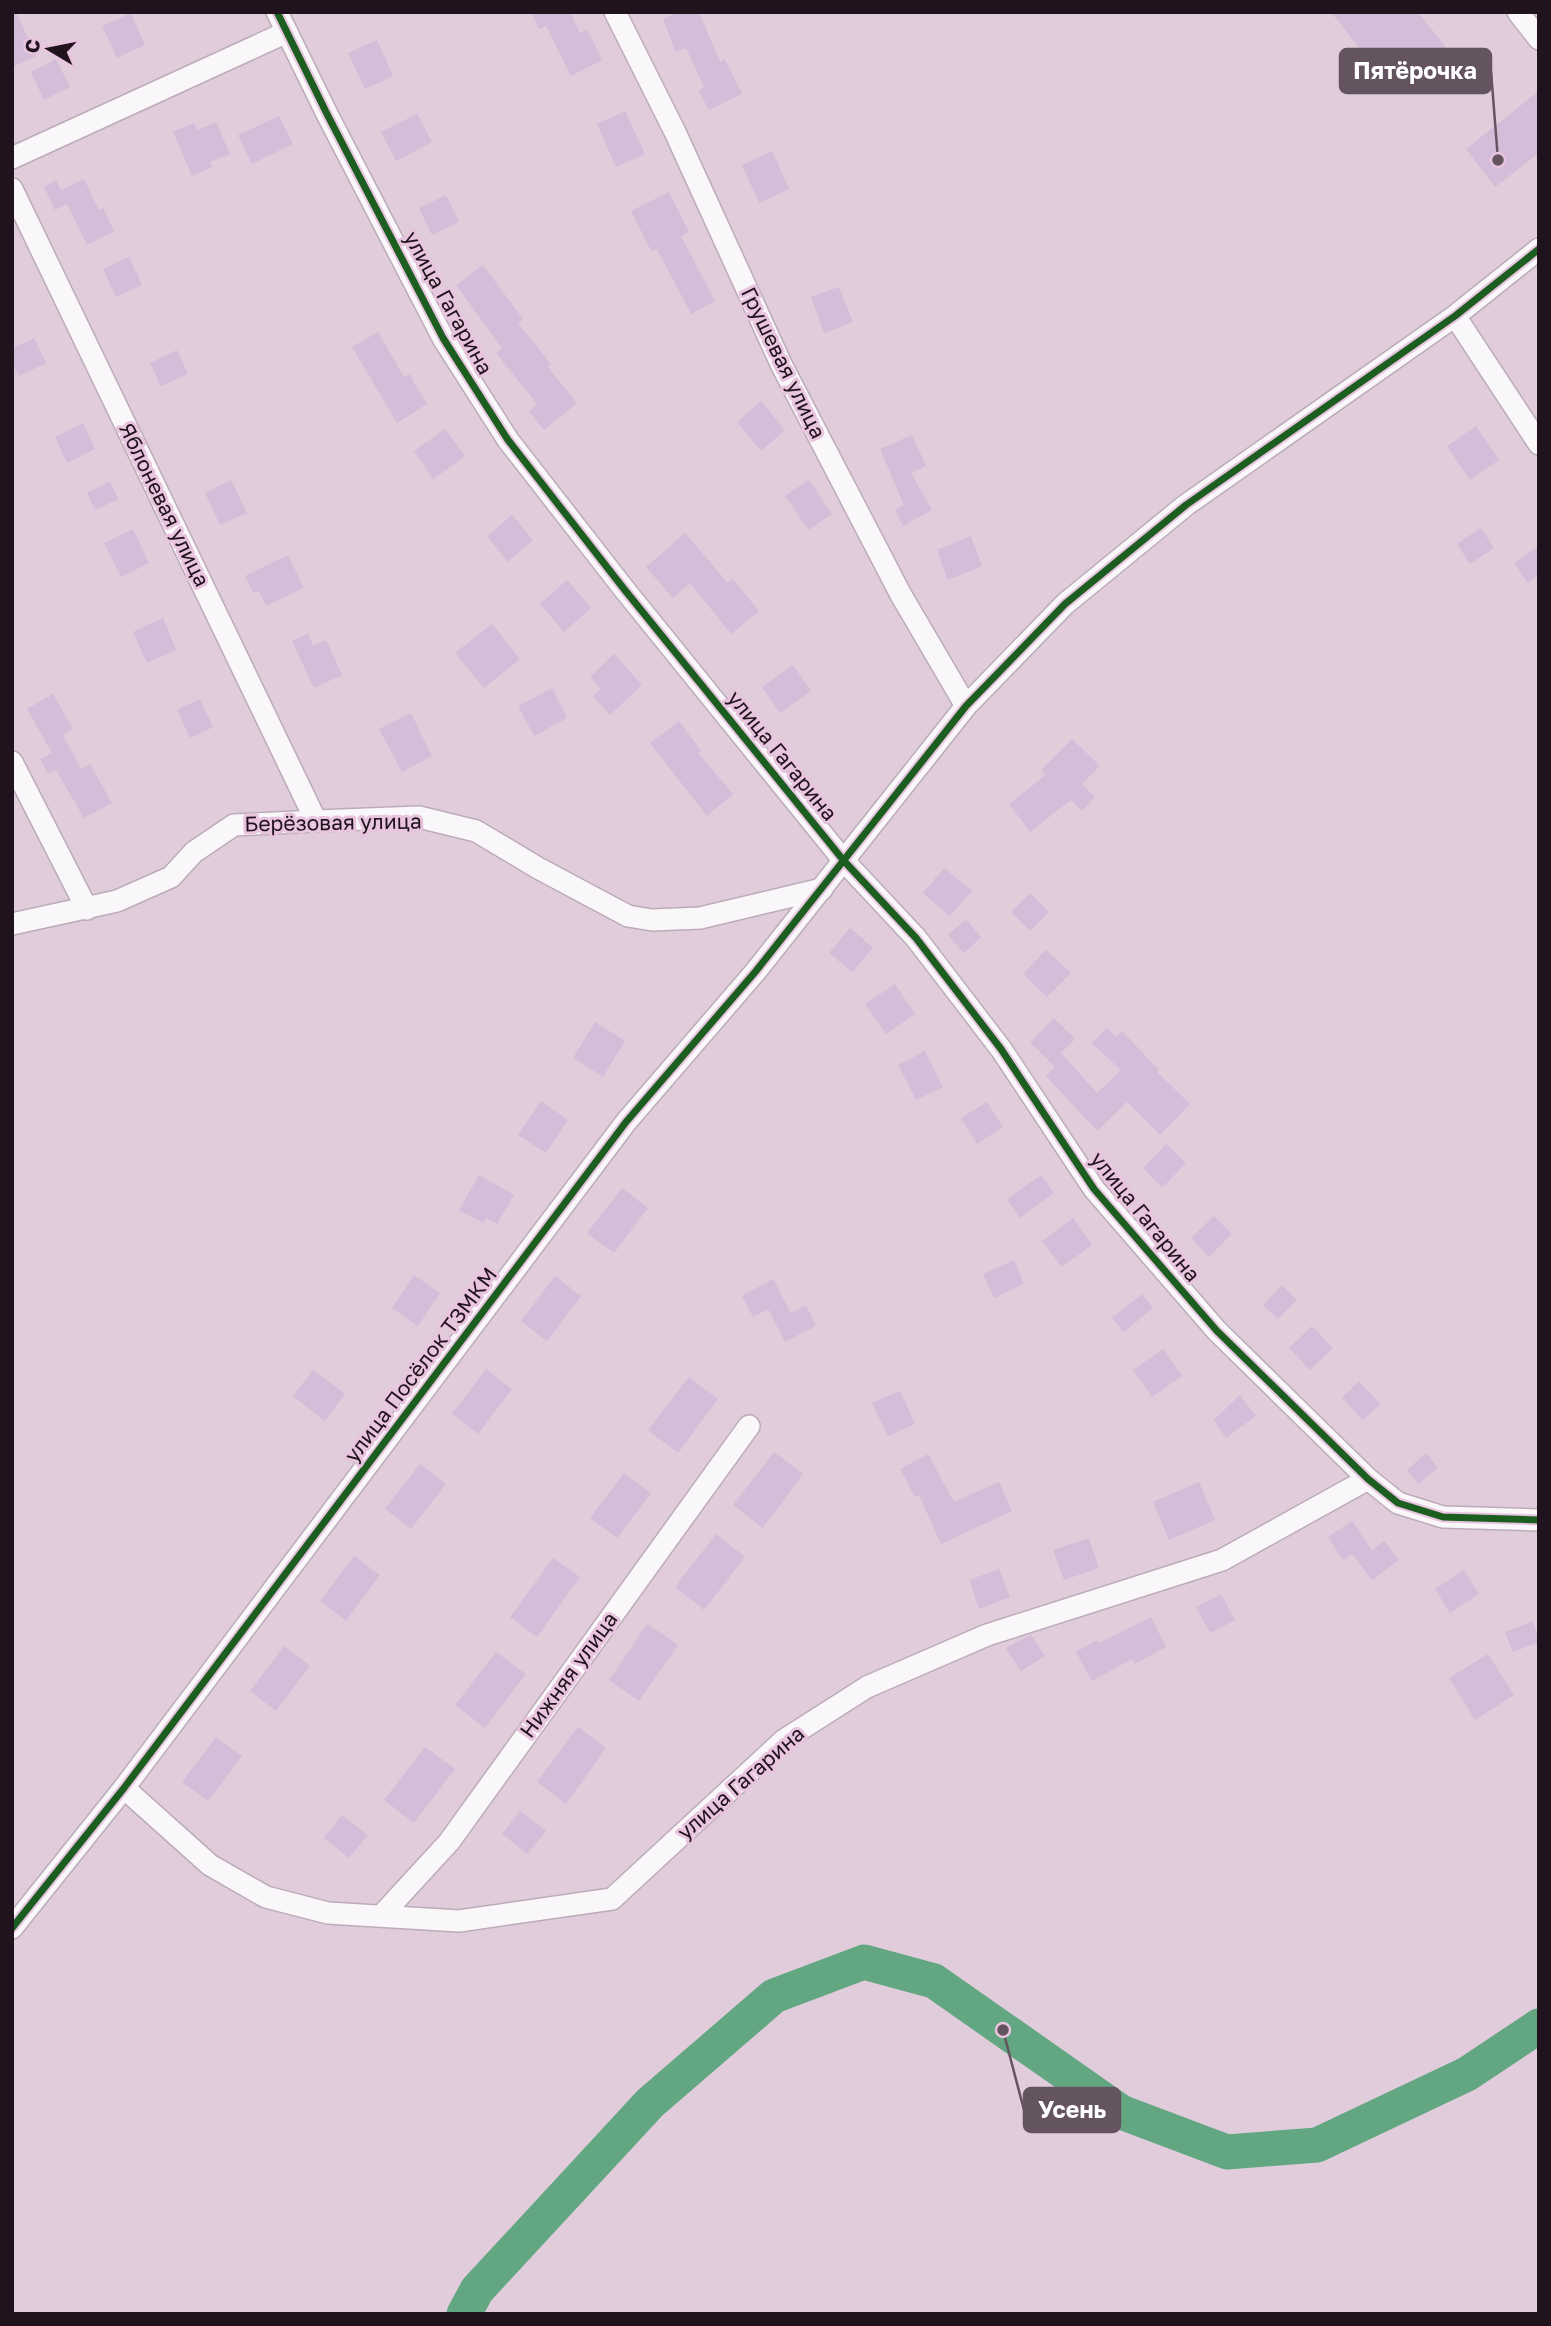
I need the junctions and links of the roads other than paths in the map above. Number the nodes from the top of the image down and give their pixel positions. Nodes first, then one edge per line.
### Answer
1 (277, 12) edge
2 (615, 12) edge
3 (1518, 12) edge
4 (287, 32) junction
5 (1539, 39) edge
6 (12, 158) edge
7 (12, 189) edge
8 (1539, 249) edge
9 (1455, 316) junction
10 (1539, 444) edge
11 (966, 706) junction
12 (12, 762) edge
13 (316, 821) junction
14 (844, 861) junction
15 (822, 889) junction
16 (87, 909) junction
17 (12, 924) edge
18 (749, 1426) dead end
19 (1368, 1479) junction
20 (1539, 1520) edge
21 (124, 1788) junction
22 (381, 1916) junction
23 (12, 1927) edge

1 - 4 street, улица Гагарина
2 - 11 street, Грушевая улица
3 - 5 street
4 - 6 street
4 - 14 street, улица Гагарина
7 - 13 street, Яблоневая улица
8 - 9 street, улица Посёлок ТЗМКМ
9 - 10 street
9 - 11 street, улица Посёлок ТЗМКМ
11 - 14 street, улица Посёлок ТЗМКМ
12 - 16 street
13 - 15 street, Берёзовая улица
13 - 16 street, Берёзовая улица
14 - 15 street, улица Посёлок ТЗМКМ
14 - 19 street, улица Гагарина
15 - 21 street, улица Посёлок ТЗМКМ
16 - 17 street, Берёзовая улица
18 - 22 street, Нижняя улица
19 - 20 street, улица Гагарина
19 - 22 street, улица Гагарина
21 - 22 street, улица Гагарина
21 - 23 street, улица Посёлок ТЗМКМ

